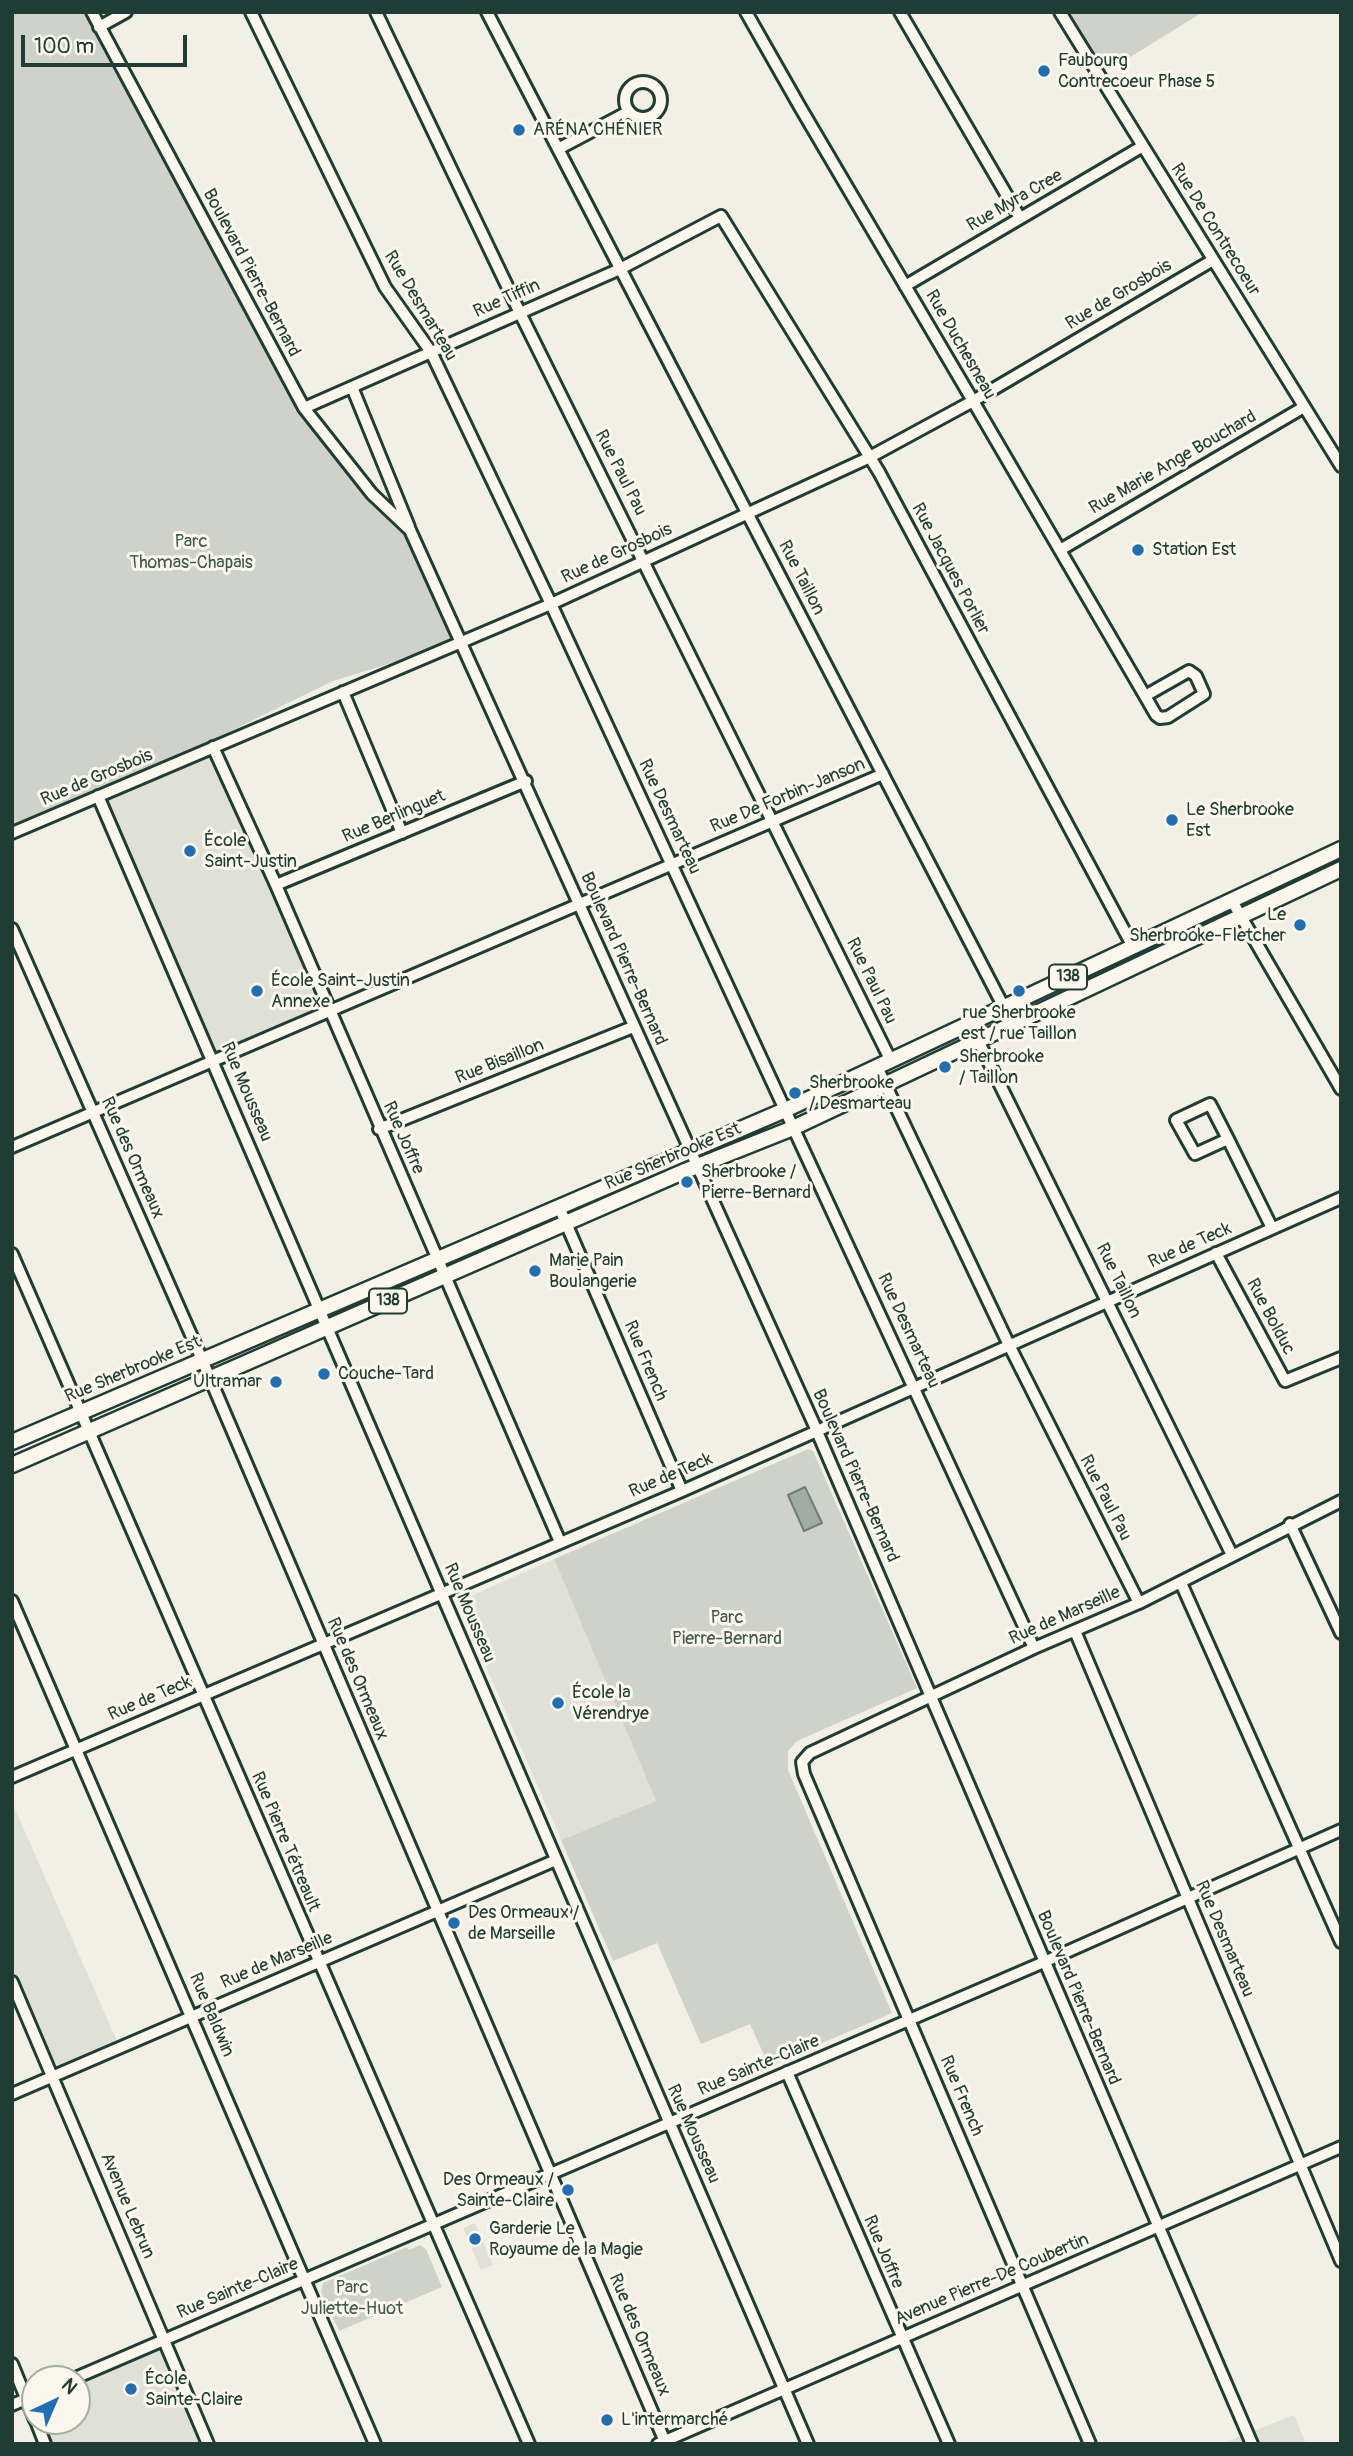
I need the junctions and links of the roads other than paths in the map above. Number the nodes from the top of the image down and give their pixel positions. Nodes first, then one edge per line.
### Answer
1 (92, 12) edge
2 (126, 12) edge
3 (251, 12) edge
4 (376, 12) edge
5 (487, 12) edge
6 (746, 12) edge
7 (901, 12) edge
8 (1060, 12) edge
9 (99, 27) junction
10 (628, 112) dead end
11 (1143, 146) junction
12 (558, 149) junction
13 (721, 216) joint
14 (1020, 218) junction
15 (1213, 260) junction
16 (620, 269) junction
17 (905, 286) junction
18 (520, 313) junction
19 (431, 352) junction
20 (352, 387) junction
21 (973, 401) junction
22 (1304, 407) junction
23 (304, 408) junction
24 (868, 458) junction
25 (1341, 466) edge
26 (748, 513) junction
27 (410, 530) junction
28 (1060, 550) junction
29 (645, 562) junction
30 (551, 604) junction
31 (463, 641) junction
32 (343, 692) junction
33 (1145, 696) junction
34 (213, 747) junction
35 (883, 774) junction
36 (526, 780) junction
37 (97, 796) junction
38 (772, 822) junction
39 (12, 833) edge
40 (402, 833) junction
41 (1341, 849) edge
42 (672, 865) junction
43 (1341, 869) edge
44 (276, 885) junction
45 (1232, 901) junction
46 (579, 904) junction
47 (1240, 918) junction
48 (12, 929) edge
49 (1133, 947) junction
50 (1004, 1007) junction
51 (330, 1011) junction
52 (1012, 1023) junction
53 (970, 1024) junction
54 (634, 1027) junction
55 (977, 1040) junction
56 (214, 1061) junction
57 (884, 1064) junction
58 (885, 1084) junction
59 (1341, 1089) edge
60 (785, 1110) junction
61 (93, 1113) junction
62 (793, 1128) junction
63 (379, 1129) junction
64 (1228, 1139) junction
65 (12, 1147) edge
66 (690, 1151) junction
67 (697, 1167) junction
68 (1341, 1198) edge
69 (559, 1208) junction
70 (566, 1223) junction
71 (1272, 1228) junction
72 (1216, 1253) junction
73 (12, 1254) edge
74 (438, 1260) junction
75 (446, 1275) junction
76 (1108, 1301) junction
77 (320, 1311) junction
78 (328, 1327) junction
79 (1009, 1345) junction
80 (1341, 1358) edge
81 (202, 1362) junction
82 (210, 1380) junction
83 (914, 1387) junction
84 (81, 1413) junction
85 (817, 1431) junction
86 (90, 1432) junction
87 (12, 1442) edge
88 (12, 1465) edge
89 (682, 1491) junction
90 (1341, 1501) edge
91 (1290, 1524) junction
92 (560, 1542) junction
93 (1232, 1555) junction
94 (1181, 1583) junction
95 (442, 1593) junction
96 (12, 1601) edge
97 (1139, 1603) junction
98 (1075, 1630) junction
99 (1341, 1633) edge
100 (322, 1644) junction
101 (1034, 1648) junction
102 (204, 1695) junction
103 (933, 1695) junction
104 (78, 1749) junction
105 (802, 1762) joint
106 (12, 1777) edge
107 (1341, 1830) edge
108 (1298, 1849) junction
109 (556, 1860) junction
110 (1188, 1899) junction
111 (438, 1911) junction
112 (1341, 1942) edge
113 (1044, 1962) junction
114 (317, 1963) junction
115 (12, 1982) edge
116 (193, 2016) junction
117 (909, 2020) junction
118 (787, 2073) junction
119 (53, 2077) junction
120 (12, 2094) edge
121 (669, 2124) junction
122 (1341, 2147) edge
123 (1298, 2165) junction
124 (550, 2176) junction
125 (433, 2223) junction
126 (1156, 2227) junction
127 (1341, 2261) edge
128 (305, 2279) junction
129 (1023, 2287) junction
130 (901, 2338) junction
131 (164, 2340) junction
132 (12, 2364) edge
133 (91, 2371) edge
134 (21, 2380) edge
135 (783, 2390) junction
136 (663, 2443) edge
137 (208, 2444) edge
138 (375, 2444) edge
139 (529, 2444) edge
140 (808, 2444) edge
141 (949, 2444) edge
142 (1090, 2444) edge
143 (1252, 2444) edge

1 - 9 street, Boulevard Pierre-Bernard
2 - 9 street
3 - 19 street, Rue Desmarteau
4 - 18 street, Rue Paul Pau
5 - 12 street, Rue Taillon
6 - 17 street, Rue Duchesneau
7 - 14 street
8 - 11 street, Rue De Contrecoeur
9 - 23 street, Boulevard Pierre-Bernard
10 - 12 street
11 - 14 street, Rue Myra Cree
11 - 15 street, Rue De Contrecoeur
12 - 16 street, Rue Taillon
13 - 16 street, Rue Tiffin
13 - 24 street, Rue Jacques Porlier
14 - 17 street, Rue Myra Cree
15 - 21 street, Rue de Grosbois
15 - 22 street, Rue De Contrecoeur
16 - 18 street, Rue Tiffin
16 - 26 street, Rue Taillon
17 - 21 street, Rue Duchesneau
18 - 19 street, Rue Tiffin
18 - 29 street, Rue Paul Pau
19 - 20 street, Rue Tiffin
19 - 30 street, Rue Desmarteau
20 - 23 street, Rue Tiffin
20 - 27 street, Boulevard Pierre-Bernard
21 - 24 street, Rue de Grosbois
21 - 28 street, Rue Duchesneau
22 - 25 street, Rue De Contrecoeur
22 - 28 street, Rue Marie Ange Bouchard
23 - 27 street, Boulevard Pierre-Bernard
24 - 26 street, Rue de Grosbois
24 - 49 street, Rue Jacques Porlier
26 - 29 street, Rue de Grosbois
26 - 35 street, Rue Taillon
27 - 31 street, Boulevard Pierre-Bernard
28 - 33 street, Rue Duchesneau
29 - 30 street, Rue de Grosbois
29 - 38 street, Rue Paul Pau
30 - 31 street, Rue de Grosbois
30 - 42 street, Rue Desmarteau
31 - 32 street, Rue de Grosbois
31 - 36 street, Boulevard Pierre-Bernard
32 - 34 street, Rue de Grosbois
32 - 40 street
33 - 33 street, Rue Duchesneau
34 - 37 street, Rue de Grosbois
34 - 44 street, Rue Joffre
35 - 38 street, Rue De Forbin-Janson
35 - 50 street, Rue Taillon
36 - 40 street, Rue Berlinguet
36 - 46 street, Boulevard Pierre-Bernard
37 - 39 street, Rue de Grosbois
37 - 56 street, Rue Mousseau
38 - 42 street, Rue De Forbin-Janson
38 - 57 street, Rue Paul Pau
40 - 44 street, Rue Berlinguet
41 - 45 main road, Rue Sherbrooke Est / 138
42 - 46 street, Rue De Forbin-Janson
42 - 60 street, Rue Desmarteau
43 - 47 main road, Rue Sherbrooke Est / 138
44 - 51 street, Rue Joffre
45 - 47 street
45 - 49 main road, Rue Sherbrooke Est / 138
46 - 51 street, Rue De Forbin-Janson
46 - 54 street, Boulevard Pierre-Bernard
47 - 52 main road, Rue Sherbrooke Est / 138
47 - 59 street
48 - 61 street, Rue des Ormeaux
49 - 50 main road, Rue Sherbrooke Est / 138
50 - 52 street, Rue Taillon
50 - 53 main road, Rue Sherbrooke Est / 138
51 - 56 street, Rue De Forbin-Janson
51 - 63 street, Rue Joffre
52 - 55 main road, Rue Sherbrooke Est / 138
53 - 55 street, Rue Taillon
53 - 57 main road, Rue Sherbrooke Est / 138
54 - 63 street, Rue Bisaillon
54 - 66 street, Boulevard Pierre-Bernard
55 - 58 main road, Rue Sherbrooke Est / 138
55 - 76 street, Rue Taillon
56 - 61 street, Rue De Forbin-Janson
56 - 77 street, Rue Mousseau
57 - 58 street, Rue Paul Pau
57 - 60 main road, Rue Sherbrooke Est / 138
58 - 62 main road, Rue Sherbrooke Est / 138
58 - 79 street, Rue Paul Pau
60 - 62 street, Rue Desmarteau
60 - 66 main road, Rue Sherbrooke Est / 138
61 - 65 street, Rue De Forbin-Janson
61 - 81 street, Rue des Ormeaux
62 - 67 main road, Rue Sherbrooke Est / 138
62 - 83 street, Rue Desmarteau
63 - 74 street, Rue Joffre
64 - 64 street
64 - 71 street
66 - 67 street, Boulevard Pierre-Bernard
66 - 69 main road, Rue Sherbrooke Est / 138
67 - 70 main road, Rue Sherbrooke Est / 138
67 - 85 street, Boulevard Pierre-Bernard
68 - 71 street, Rue de Teck
69 - 70 street, Rue French
69 - 74 main road, Rue Sherbrooke Est / 138
70 - 75 main road, Rue Sherbrooke Est / 138
70 - 89 street, Rue French
71 - 72 street, Rue de Teck
72 - 76 street, Rue de Teck
72 - 80 street, Rue Bolduc
73 - 84 street, Rue Pierre Tétreault
74 - 75 street, Rue Joffre
74 - 77 main road, Rue Sherbrooke Est / 138
75 - 78 main road, Rue Sherbrooke Est / 138
75 - 92 street, Rue Joffre
76 - 79 street, Rue de Teck
76 - 93 street, Rue Taillon
77 - 78 street, Rue Mousseau
77 - 81 main road, Rue Sherbrooke Est / 138
78 - 82 main road, Rue Sherbrooke Est / 138
78 - 95 street, Rue Mousseau
79 - 83 street, Rue de Teck
79 - 97 street, Rue Paul Pau
81 - 82 street, Rue des Ormeaux
81 - 84 main road, Rue Sherbrooke Est / 138
82 - 86 main road, Rue Sherbrooke Est / 138
82 - 100 street, Rue des Ormeaux
83 - 85 street, Rue de Teck
83 - 101 street, Rue Desmarteau
84 - 86 street, Rue Pierre Tétreault
84 - 87 main road, Rue Sherbrooke Est / 138
85 - 89 street, Rue de Teck
85 - 103 street, Boulevard Pierre-Bernard
86 - 88 main road, Rue Sherbrooke Est / 138
86 - 102 street, Rue Pierre Tétreault
89 - 92 street, Rue de Teck
90 - 91 street, Rue de Marseille
91 - 93 street, Rue de Marseille
91 - 99 street
92 - 95 street, Rue de Teck
93 - 94 street, Rue de Marseille
94 - 97 street, Rue de Marseille
94 - 108 street
95 - 100 street, Rue de Teck
95 - 109 street, Rue Mousseau
96 - 104 street, Rue Baldwin
97 - 98 street, Rue de Marseille
98 - 101 street, Rue de Marseille
98 - 110 street, Rue Desmarteau
100 - 102 street, Rue de Teck
100 - 111 street, Rue des Ormeaux
101 - 103 street, Rue de Marseille
102 - 104 street, Rue de Teck
102 - 114 street, Rue Pierre Tétreault
103 - 105 street, Rue de Marseille
103 - 113 street, Boulevard Pierre-Bernard
104 - 106 street, Rue de Teck
104 - 116 street, Rue Baldwin
105 - 117 street, Rue French
107 - 108 street, Rue Sainte-Claire
108 - 110 street, Rue Sainte-Claire
108 - 112 street
109 - 111 street, Rue de Marseille
109 - 121 street, Rue Mousseau
110 - 113 street, Rue Sainte-Claire
110 - 123 street, Rue Desmarteau
111 - 114 street, Rue de Marseille
111 - 124 street, Rue des Ormeaux
113 - 117 street, Rue Sainte-Claire
113 - 126 street, Boulevard Pierre-Bernard
114 - 116 street, Rue de Marseille
114 - 125 street, Rue Pierre Tétreault
115 - 119 street, Avenue Lebrun
116 - 119 street, Rue de Marseille
116 - 128 street, Rue Baldwin
117 - 118 street, Rue Sainte-Claire
117 - 129 street, Rue French
118 - 121 street, Rue Sainte-Claire
118 - 130 street, Rue Joffre
119 - 120 street, Rue de Marseille
119 - 131 street, Avenue Lebrun
121 - 124 street, Rue Sainte-Claire
121 - 135 street, Rue Mousseau
122 - 123 street, Avenue Pierre-De Coubertin
123 - 126 street, Avenue Pierre-De Coubertin
123 - 127 street, Rue Desmarteau
124 - 125 street, Rue Sainte-Claire
124 - 136 street, Rue des Ormeaux
125 - 128 street, Rue Sainte-Claire
125 - 139 street, Rue Pierre Tétreault
126 - 129 street, Avenue Pierre-De Coubertin
126 - 143 street, Boulevard Pierre-Bernard
128 - 131 street, Rue Sainte-Claire
128 - 138 street, Rue Baldwin
129 - 130 street, Avenue Pierre-De Coubertin
129 - 142 street, Rue French
130 - 135 street, Avenue Pierre-De Coubertin
130 - 141 street, Rue Joffre
131 - 133 street, Rue Sainte-Claire
131 - 137 street, Avenue Lebrun
132 - 134 street
135 - 136 street, Avenue Pierre-De Coubertin
135 - 140 street, Rue Mousseau

